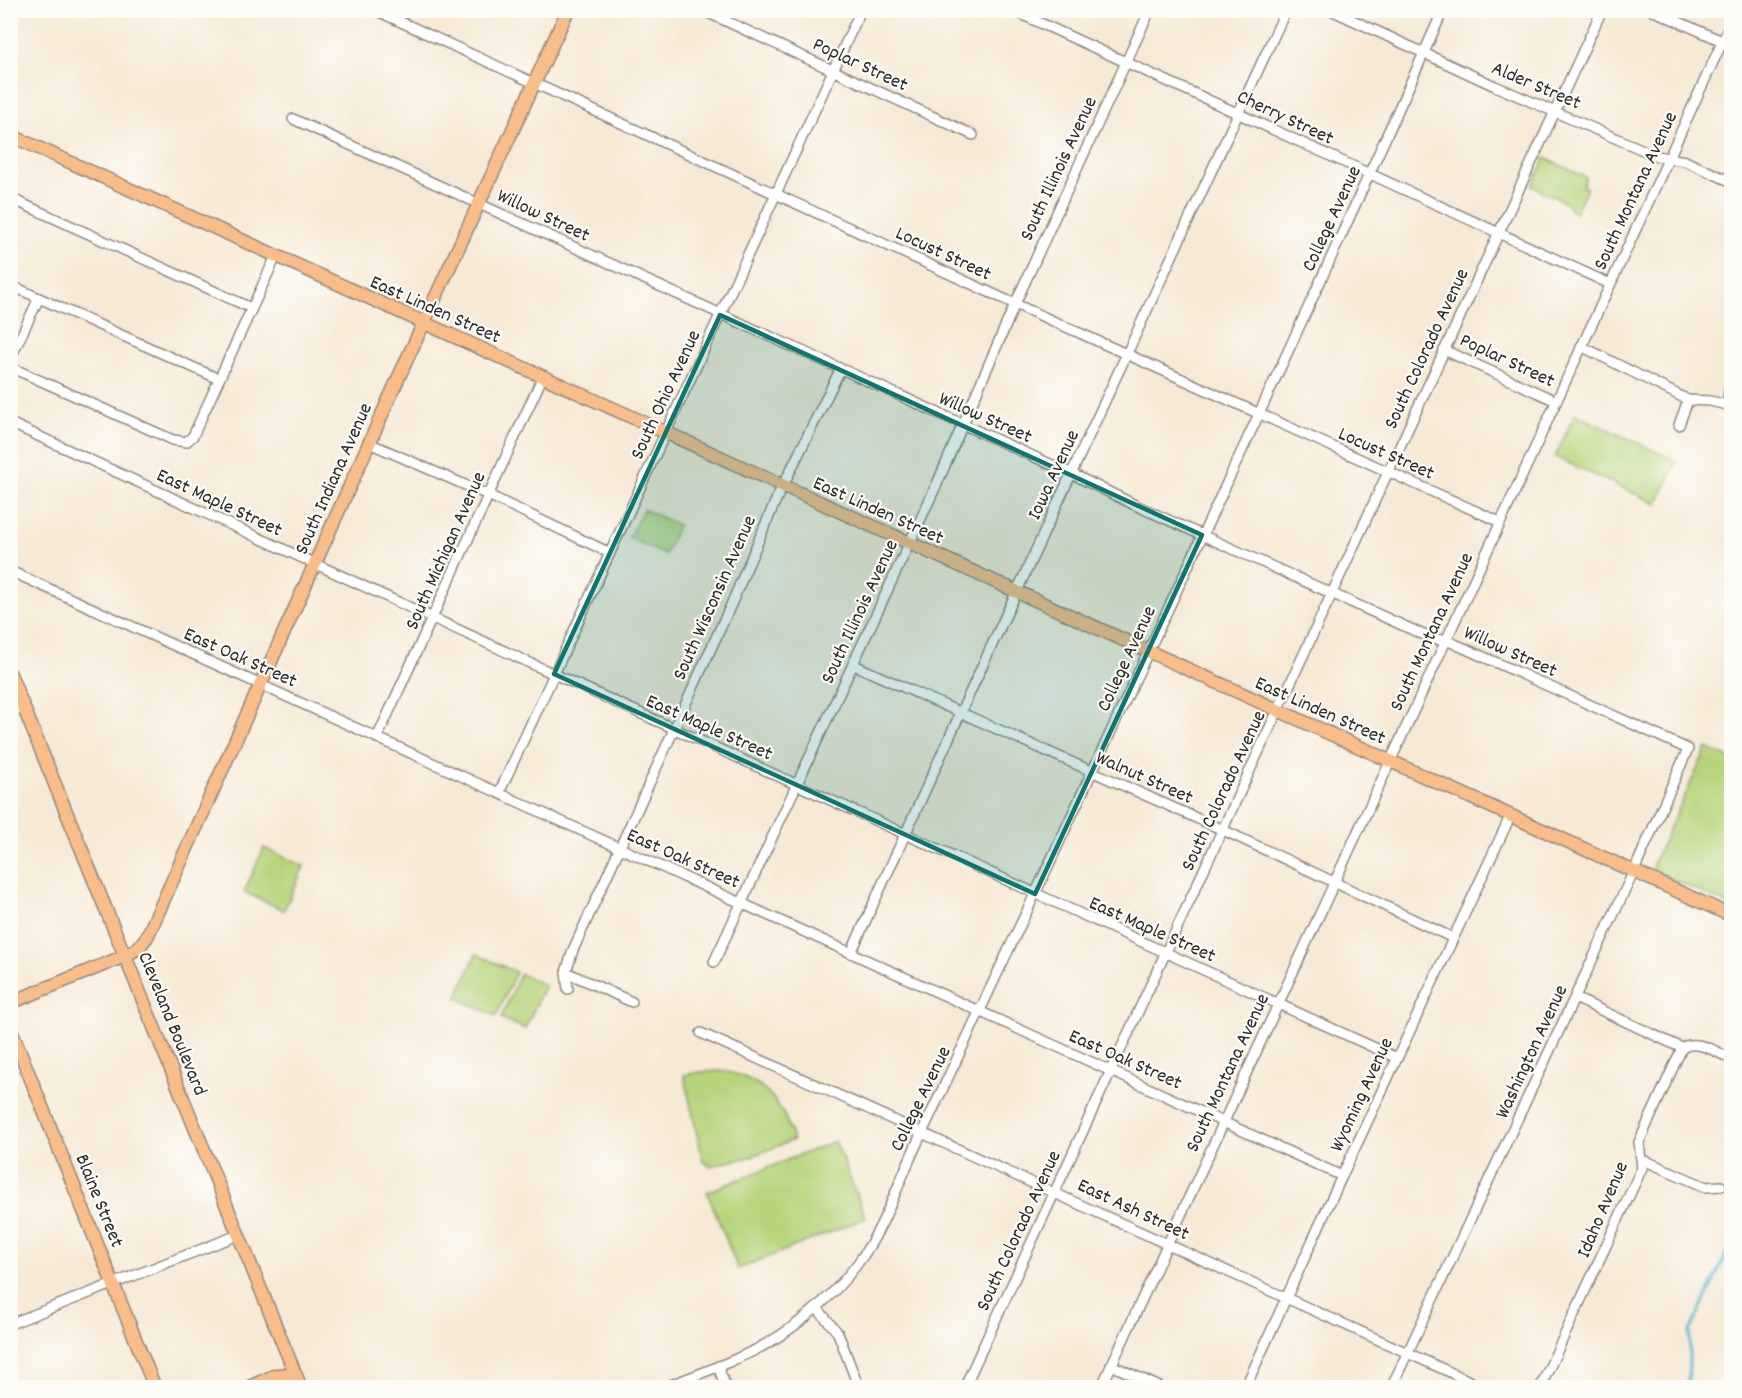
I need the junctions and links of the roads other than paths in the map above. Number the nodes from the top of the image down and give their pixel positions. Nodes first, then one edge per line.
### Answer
1 (375, 10) edge
2 (568, 10) edge
3 (702, 10) edge
4 (861, 10) edge
5 (1012, 10) edge
6 (1150, 10) edge
7 (1286, 10) edge
8 (1331, 10) edge
9 (1443, 10) edge
10 (1602, 10) edge
11 (1652, 10) edge
12 (1731, 21) edge
13 (1722, 41) junction
14 (1424, 54) junction
15 (1126, 62) junction
16 (833, 70) junction
17 (534, 83) junction
18 (1555, 112) junction
19 (1238, 113) junction
20 (293, 119) dead end
21 (10, 135) edge
22 (973, 135) dead end
23 (1668, 158) junction
24 (1370, 174) junction
25 (1731, 182) edge
26 (775, 193) junction
27 (10, 198) edge
28 (478, 204) junction
29 (1498, 233) junction
30 (276, 256) junction
31 (1610, 284) junction
32 (10, 285) edge
33 (39, 298) junction
34 (1015, 304) junction
35 (251, 308) junction
36 (720, 315) junction
37 (423, 324) junction
38 (1581, 346) junction
39 (1444, 350) junction
40 (1126, 355) junction
41 (10, 360) edge
42 (10, 367) edge
43 (840, 370) junction
44 (1731, 370) edge
45 (542, 378) junction
46 (219, 380) junction
47 (1688, 400) junction
48 (1556, 401) junction
49 (1729, 405) edge
50 (1258, 414) junction
51 (10, 423) edge
52 (962, 425) junction
53 (1680, 425) dead end
54 (666, 433) junction
55 (369, 443) junction
56 (1388, 472) junction
57 (1072, 474) junction
58 (782, 486) junction
59 (488, 495) junction
60 (1500, 522) junction
61 (1202, 534) junction
62 (909, 544) junction
63 (610, 553) junction
64 (314, 564) junction
65 (10, 571) edge
66 (1016, 593) junction
67 (1332, 594) junction
68 (433, 619) junction
69 (1446, 640) junction
70 (1148, 652) junction
71 (854, 665) junction
72 (10, 674) edge
73 (554, 674) junction
74 (261, 685) junction
75 (24, 708) junction
76 (1278, 711) junction
77 (10, 713) edge
78 (960, 714) junction
79 (673, 729) junction
80 (377, 738) junction
81 (1665, 739) joint
82 (1390, 761) junction
83 (1092, 772) junction
84 (797, 785) junction
85 (499, 793) junction
86 (1510, 817) junction
87 (1223, 830) junction
88 (904, 834) junction
89 (619, 848) junction
90 (1634, 872) junction
91 (1334, 882) junction
92 (1035, 894) junction
93 (742, 903) junction
94 (1731, 916) edge
95 (1453, 938) junction
96 (851, 953) junction
97 (1166, 953) junction
98 (125, 956) junction
99 (714, 962) dead end
100 (566, 972) junction
101 (568, 989) dead end
102 (1575, 998) junction
103 (632, 1002) dead end
104 (10, 1003) edge
105 (1278, 1004) junction
106 (980, 1011) junction
107 (10, 1027) edge
108 (701, 1033) dead end
109 (1684, 1046) junction
110 (1397, 1058) junction
111 (1731, 1059) edge
112 (1111, 1071) junction
113 (1223, 1122) junction
114 (922, 1131) junction
115 (1642, 1161) junction
116 (1342, 1176) junction
117 (1721, 1186) dead end
118 (1055, 1192) junction
119 (238, 1234) junction
120 (1167, 1243) junction
121 (113, 1284) junction
122 (1287, 1298) junction
123 (817, 1308) junction
124 (10, 1324) edge
125 (1407, 1352) junction
126 (1111, 1365) junction
127 (718, 1366) junction
128 (295, 1374) junction
129 (155, 1388) edge
130 (247, 1388) edge
131 (277, 1388) edge
132 (301, 1388) edge
133 (663, 1388) edge
134 (726, 1388) edge
135 (859, 1388) edge
136 (964, 1388) edge
137 (1101, 1388) edge
138 (1162, 1388) edge
139 (1245, 1388) edge
140 (1391, 1388) edge
141 (1485, 1388) edge
142 (1540, 1388) edge

1 - 17 street, Locust Street
2 - 17 main road, South Indiana Avenue
3 - 16 street, Poplar Street
4 - 16 street, South Ohio Avenue
5 - 15 street, Cherry Street
6 - 15 street, South Illinois Avenue
7 - 19 street, Iowa Avenue
8 - 14 street, Alder Street
9 - 14 street, College Avenue
10 - 18 street, South Colorado Avenue
11 - 13 street
12 - 13 street, South Montana Avenue
13 - 23 street, South Montana Avenue
14 - 18 street, Alder Street
14 - 24 street, College Avenue
15 - 19 street, Cherry Street
15 - 34 street, South Illinois Avenue
16 - 22 street, Poplar Street
16 - 26 street, South Ohio Avenue
17 - 26 street, Locust Street
17 - 28 main road, South Indiana Avenue
18 - 23 street, Alder Street
18 - 29 street, South Colorado Avenue
19 - 24 street, Cherry Street
19 - 40 street, Iowa Avenue
20 - 28 street, Willow Street
21 - 30 main road, East Linden Street
23 - 25 street, Alder Street
23 - 31 street, South Montana Avenue
24 - 29 street, Cherry Street
24 - 50 street, College Avenue
26 - 34 street, Locust Street
26 - 36 street, South Ohio Avenue
27 - 35 street
28 - 36 street, Willow Street
28 - 37 main road, South Indiana Avenue
29 - 31 street, Cherry Street
29 - 39 street, South Colorado Avenue
30 - 35 street
30 - 37 main road, East Linden Street
31 - 38 street, South Montana Avenue
32 - 33 street
33 - 41 street
33 - 46 street
34 - 40 street, Locust Street
34 - 52 street, South Illinois Avenue
35 - 46 street
36 - 43 street, Willow Street
36 - 54 street, South Ohio Avenue
37 - 45 main road, East Linden Street
37 - 55 main road, South Indiana Avenue
38 - 47 street
38 - 48 street, South Montana Avenue
39 - 48 street, Poplar Street
39 - 56 street, South Colorado Avenue
40 - 50 street, Locust Street
40 - 57 street, Iowa Avenue
42 - 46 street
43 - 52 street, Willow Street
43 - 58 street, South Wisconsin Avenue
44 - 49 street
45 - 54 main road, East Linden Street
45 - 59 street, South Michigan Avenue
47 - 49 street
47 - 53 street
48 - 60 street, South Montana Avenue
50 - 56 street, Locust Street
50 - 61 street, College Avenue
51 - 64 street, East Maple Street
52 - 57 street, Willow Street
52 - 62 street, South Illinois Avenue
54 - 58 main road, East Linden Street
54 - 63 street, South Ohio Avenue
55 - 59 street
55 - 64 main road, South Indiana Avenue
56 - 60 street, Locust Street
56 - 67 street, South Colorado Avenue
57 - 61 street, Willow Street
57 - 66 street, Iowa Avenue
58 - 62 main road, East Linden Street
58 - 79 street, South Wisconsin Avenue
59 - 63 street
59 - 68 street, South Michigan Avenue
60 - 69 street, South Montana Avenue
61 - 67 street, Willow Street
61 - 70 street, College Avenue
62 - 66 main road, East Linden Street
62 - 71 street, South Illinois Avenue
63 - 73 street, South Ohio Avenue
64 - 68 street, East Maple Street
64 - 74 main road, South Indiana Avenue
65 - 74 street, East Oak Street
66 - 70 main road, East Linden Street
66 - 78 street, Iowa Avenue
67 - 69 street, Willow Street
67 - 76 street, South Colorado Avenue
68 - 73 street, East Maple Street
68 - 80 street, South Michigan Avenue
69 - 81 street, Willow Street
69 - 82 street, South Montana Avenue
70 - 76 main road, East Linden Street
70 - 83 street, College Avenue
71 - 78 street, Walnut Street
71 - 84 street, South Illinois Avenue
72 - 75 main road, Cleveland Boulevard
73 - 79 street, East Maple Street
73 - 85 street, South Ohio Avenue
74 - 80 street, East Oak Street
74 - 98 main road, South Indiana Avenue
75 - 77 street
75 - 98 main road, Cleveland Boulevard
76 - 82 main road, East Linden Street
76 - 87 street, South Colorado Avenue
78 - 83 street, Walnut Street
78 - 88 street, Iowa Avenue
79 - 84 street, East Maple Street
79 - 89 street, South Wisconsin Avenue
80 - 85 street, East Oak Street
81 - 90 street, Washington Avenue
82 - 86 main road, East Linden Street
82 - 91 street, South Montana Avenue
83 - 87 street, Walnut Street
83 - 92 street, College Avenue
84 - 88 street, East Maple Street
84 - 93 street, South Illinois Avenue
85 - 89 street, East Oak Street
86 - 90 main road, East Linden Street
86 - 95 street, Wyoming Avenue
87 - 91 street, Walnut Street
87 - 97 street, South Colorado Avenue
88 - 92 street, East Maple Street
88 - 96 street, Iowa Avenue
89 - 93 street, East Oak Street
89 - 100 street, South Wisconsin Avenue
90 - 94 main road, East Linden Street
90 - 102 street, Washington Avenue
91 - 95 street, Walnut Street
91 - 105 street, South Montana Avenue
92 - 97 street, East Maple Street
92 - 106 street, College Avenue
93 - 96 street, East Oak Street
93 - 99 street, South Illinois Avenue
95 - 110 street, Wyoming Avenue
96 - 106 street, East Oak Street
97 - 105 street, East Maple Street
97 - 112 street, South Colorado Avenue
98 - 104 main road, South Indiana Avenue
98 - 119 main road, Cleveland Boulevard
100 - 101 street
100 - 103 street
102 - 109 street
102 - 125 street, Washington Avenue
105 - 110 street, East Maple Street
105 - 113 street, South Montana Avenue
106 - 112 street, East Oak Street
106 - 114 street, College Avenue
107 - 121 main road, Blaine Street
108 - 114 street, East Ash Street
109 - 111 street
109 - 115 street, Idaho Avenue
110 - 116 street, Wyoming Avenue
112 - 113 street, East Oak Street
112 - 118 street, South Colorado Avenue
113 - 116 street, East Oak Street
113 - 120 street, South Montana Avenue
114 - 118 street, East Ash Street
114 - 123 street, College Avenue
115 - 117 street
115 - 142 street, Idaho Avenue
116 - 122 street, Wyoming Avenue
118 - 120 street, East Ash Street
118 - 136 street, South Colorado Avenue
119 - 121 street
119 - 128 main road, Cleveland Boulevard
120 - 122 street, East Ash Street
120 - 126 street, South Montana Avenue
121 - 124 street
121 - 129 main road, Blaine Street
122 - 125 street, East Ash Street
122 - 139 street, Wyoming Avenue
123 - 127 street, College Avenue
123 - 135 street
125 - 140 street, Washington Avenue
125 - 141 street, East Ash Street
126 - 137 street, South Montana Avenue
126 - 138 street
127 - 133 street, College Avenue
127 - 134 street
128 - 130 main road
128 - 131 main road
128 - 132 main road, Cleveland Boulevard

